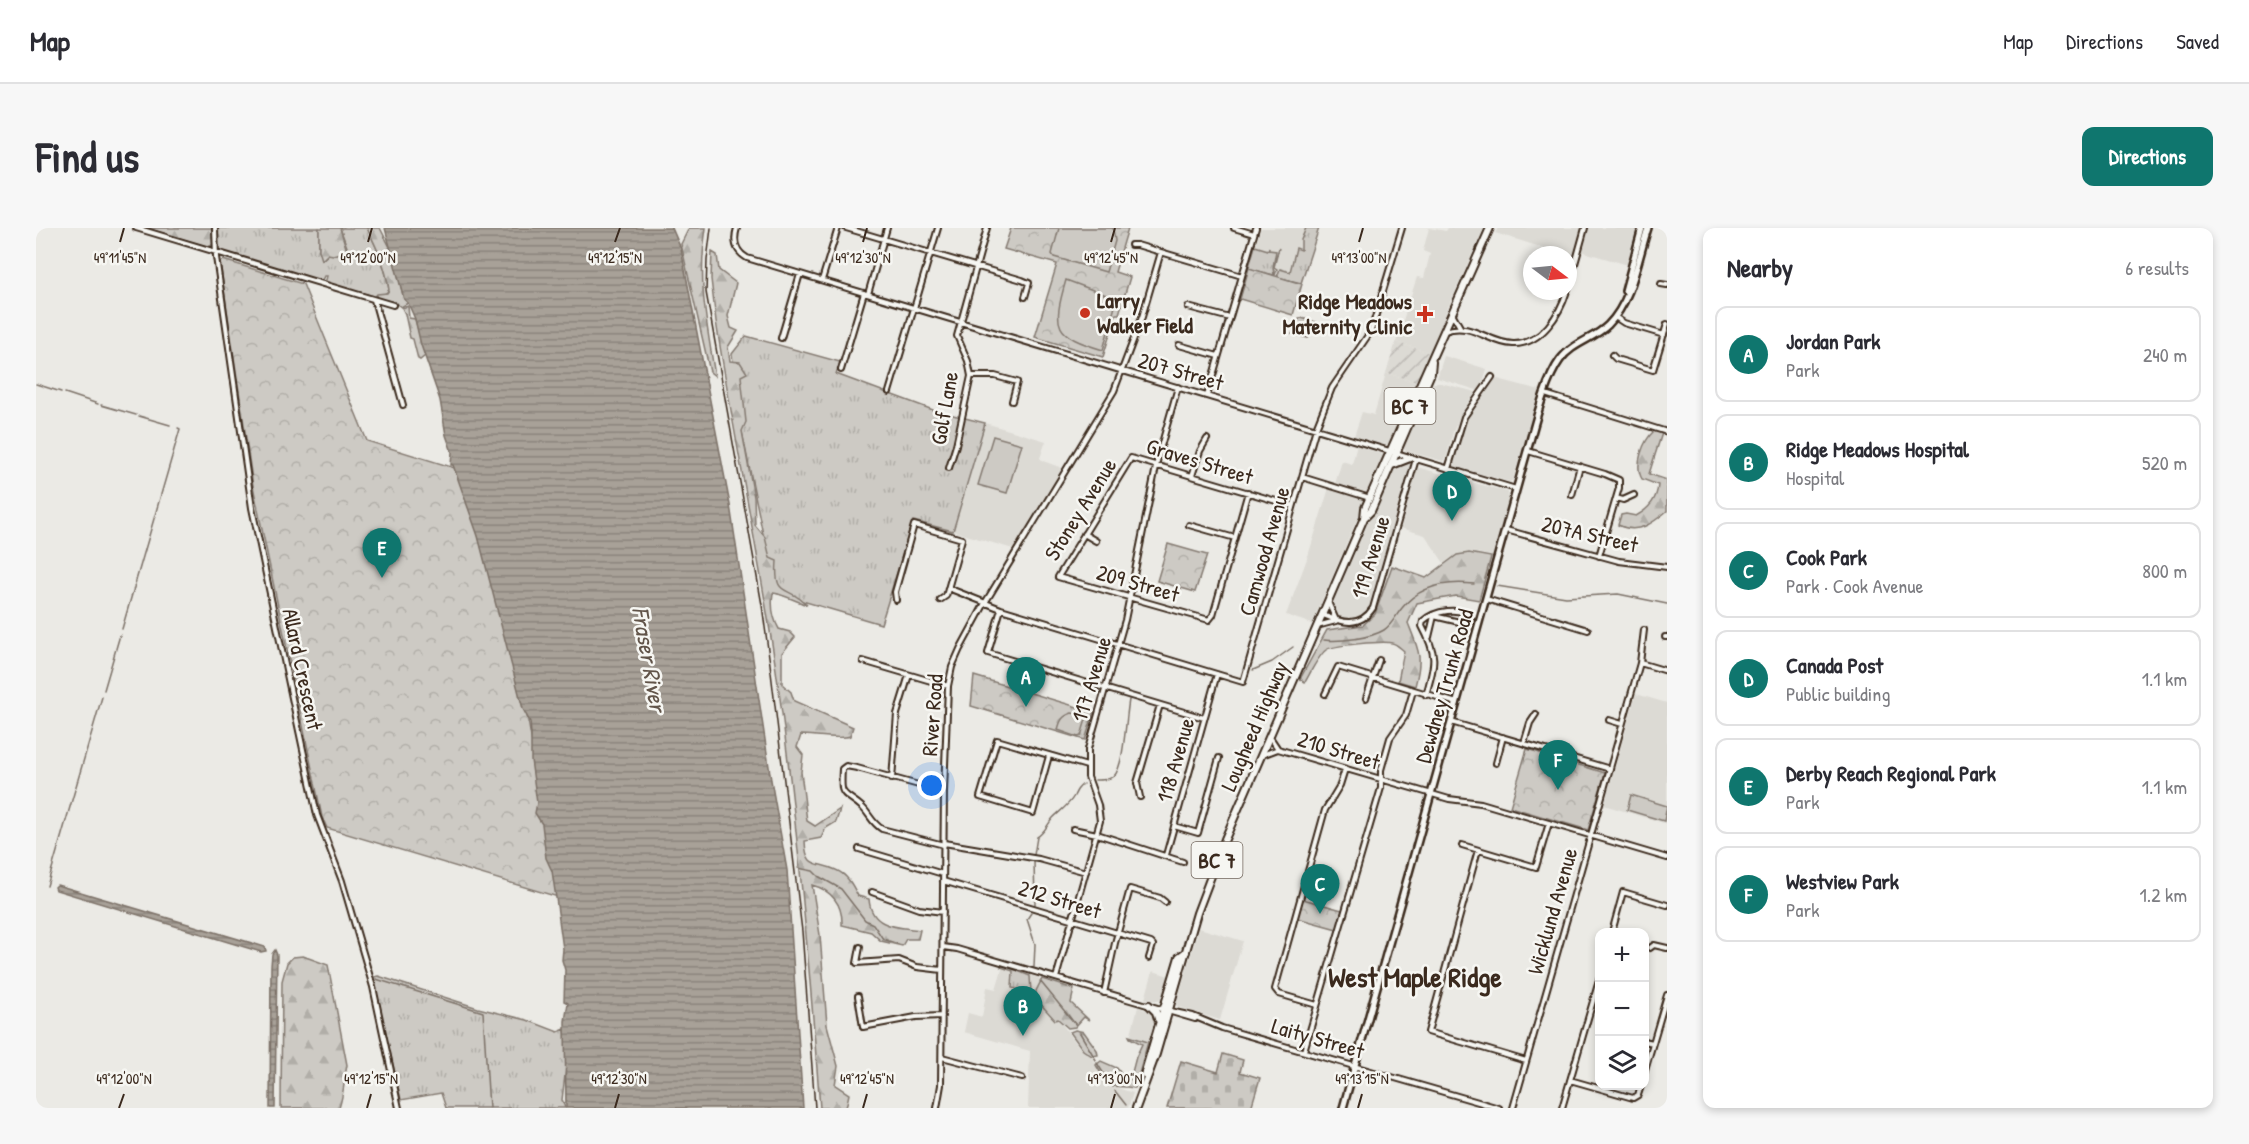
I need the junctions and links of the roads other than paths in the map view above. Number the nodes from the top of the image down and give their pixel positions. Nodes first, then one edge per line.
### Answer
1 (136, 228) edge
2 (216, 228) edge
3 (737, 228) edge
4 (838, 228) edge
5 (846, 228) edge
6 (887, 228) edge
7 (938, 228) edge
8 (987, 228) edge
9 (1234, 228) edge
10 (1256, 228) edge
11 (1402, 228) edge
12 (1490, 228) edge
13 (1585, 228) edge
14 (1642, 228) edge
15 (1648, 228) edge
16 (1254, 234) junction
17 (884, 239) junction
18 (1131, 245) dead end
19 (216, 252) junction
20 (1161, 252) junction
21 (930, 253) junction
22 (1577, 257) edge
23 (976, 267) junction
24 (800, 274) junction
25 (1242, 276) junction
26 (822, 280) junction
27 (1661, 284) dead end
28 (1667, 285) edge
29 (866, 294) junction
30 (1024, 297) dead end
31 (374, 300) junction
32 (1564, 300) edge
33 (1623, 302) junction
34 (393, 305) dead end
35 (1188, 307) dead end
36 (914, 308) junction
37 (1452, 314) junction
38 (1230, 318) junction
39 (1615, 318) junction
40 (960, 322) junction
41 (1667, 324) edge
42 (1461, 327) junction
43 (1444, 332) junction
44 (1664, 335) junction
45 (781, 338) dead end
46 (1179, 345) dead end
47 (1612, 356) dead end
48 (1218, 357) junction
49 (840, 370) dead end
50 (1123, 371) junction
51 (971, 376) junction
52 (1492, 377) dead end
53 (1178, 387) junction
54 (889, 392) dead end
55 (1545, 394) junction
56 (1207, 396) junction
57 (1012, 401) dead end
58 (403, 405) dead end
59 (1316, 428) junction
60 (1667, 432) edge
61 (1207, 439) dead end
62 (1528, 451) junction
63 (1393, 452) junction
64 (1131, 458) joint
65 (1413, 458) junction
66 (1157, 465) junction
67 (1391, 465) junction
68 (1580, 466) junction
69 (949, 468) dead end
70 (1448, 469) junction
71 (1192, 476) junction
72 (1302, 477) junction
73 (1517, 489) junction
74 (1248, 492) junction
75 (1572, 495) dead end
76 (1634, 495) dead end
77 (1370, 498) junction
78 (1616, 498) junction
79 (1293, 506) junction
80 (1364, 518) junction
81 (1189, 525) dead end
82 (1506, 530) junction
83 (1084, 534) junction
84 (1235, 538) junction
85 (1096, 541) dead end
86 (1599, 556) junction
87 (1667, 567) edge
88 (1058, 577) joint
89 (948, 588) junction
90 (1130, 599) junction
91 (1486, 599) junction
92 (896, 600) dead end
93 (940, 600) dead end
94 (1328, 601) junction
95 (985, 603) junction
96 (1001, 609) junction
97 (1322, 615) junction
98 (1434, 616) junction
99 (1337, 621) junction
100 (1317, 627) junction
101 (1588, 630) dead end
102 (1644, 630) dead end
103 (1429, 638) junction
104 (1119, 644) junction
105 (1379, 660) dead end
106 (863, 661) dead end
107 (1640, 663) junction
108 (1667, 671) edge
109 (1216, 674) junction
110 (909, 675) junction
111 (1373, 677) junction
112 (948, 686) junction
113 (1105, 689) junction
114 (1413, 691) junction
115 (1325, 694) dead end
116 (1426, 695) junction
117 (1366, 698) dead end
118 (1457, 703) junction
119 (1160, 705) junction
120 (1536, 714) dead end
121 (1204, 718) junction
122 (1609, 720) dead end
123 (1452, 722) junction
124 (1622, 724) junction
125 (1270, 735) junction
126 (1503, 737) junction
127 (1524, 743) junction
128 (1278, 749) junction
129 (1261, 755) junction
130 (1049, 756) junction
131 (1219, 758) dead end
132 (1496, 763) dead end
133 (1087, 766) junction
134 (1345, 769) junction
135 (1610, 770) junction
136 (892, 779) junction
137 (1380, 780) junction
138 (944, 792) junction
139 (1431, 794) junction
140 (1140, 797) dead end
141 (1549, 823) junction
142 (1174, 826) junction
143 (1073, 829) dead end
144 (1097, 834) junction
145 (1592, 836) junction
146 (944, 844) junction
147 (1461, 845) dead end
148 (859, 849) dead end
149 (1478, 849) junction
150 (1166, 855) junction
151 (1667, 858) edge
152 (1183, 861) dead end
153 (1086, 873) junction
154 (943, 874) junction
155 (944, 881) junction
156 (872, 892) dead end
157 (1165, 902) dead end
158 (1667, 905) edge
159 (943, 912) junction
160 (1073, 920) junction
161 (1613, 928) edge
162 (1117, 933) junction
163 (860, 947) dead end
164 (943, 947) junction
165 (1650, 948) dead end
166 (1667, 948) edge
167 (1149, 958) dead end
168 (942, 970) junction
169 (1056, 978) junction
170 (1598, 982) edge
171 (1104, 993) junction
172 (1667, 995) edge
173 (858, 996) dead end
174 (1149, 1005) junction
175 (1317, 1005) junction
176 (1167, 1010) junction
177 (942, 1016) junction
178 (1159, 1023) junction
179 (1649, 1042) edge
180 (1653, 1043) junction
181 (1304, 1051) junction
182 (942, 1057) junction
183 (1649, 1057) edge
184 (1526, 1061) junction
185 (1354, 1066) junction
186 (1022, 1078) dead end
187 (1570, 1080) junction
188 (1595, 1088) edge
189 (1603, 1090) edge
190 (1639, 1090) edge
191 (1488, 1106) edge
192 (399, 1108) edge
193 (938, 1108) edge
194 (1136, 1108) edge
195 (1343, 1108) edge
196 (1498, 1108) edge
197 (1513, 1108) edge
198 (1562, 1108) edge

1 - 19 street
2 - 19 street, Allard Crescent
3 - 24 street, 207 Street
4 - 26 street
5 - 17 street
6 - 17 street
7 - 21 street
8 - 23 street
9 - 16 street
10 - 16 street
11 - 59 street
12 - 37 highway, Lougheed Highway / BC 7
13 - 22 street
14 - 33 main road, Dewdney Trunk Road
15 - 33 main road, Dewdney Trunk Road
16 - 25 street
17 - 21 street
17 - 29 street
18 - 20 street
19 - 31 street
19 - 192 street, Allard Crescent
20 - 25 street
20 - 50 street, River Road
21 - 23 street
21 - 36 street
23 - 30 street
23 - 40 street
24 - 26 street, 207 Street
24 - 45 street
25 - 38 street
26 - 29 street, 207 Street
27 - 28 street
29 - 36 street, 207 Street
29 - 49 street
31 - 34 street
31 - 58 street
32 - 42 street
33 - 39 main road, Dewdney Trunk Road
35 - 38 street
36 - 40 street, 207 Street
36 - 54 street
37 - 42 street
37 - 43 highway, Lougheed Highway / BC 7
38 - 48 street
39 - 44 street
39 - 55 main road, Dewdney Trunk Road
40 - 50 street, 207 Street
40 - 51 street, Golf Lane
41 - 44 street
42 - 43 street
43 - 63 highway, Lougheed Highway / BC 7
44 - 47 street
46 - 48 street
48 - 56 street
50 - 53 street, 207 Street
50 - 95 street, River Road
51 - 57 street
51 - 69 street, Golf Lane
52 - 70 street
53 - 56 street, 207 Street
53 - 66 street, 117 Avenue
55 - 60 street
55 - 62 main road, Dewdney Trunk Road
56 - 59 street, 207 Street
59 - 63 street, 207 Street
59 - 72 street, Camwood Avenue
61 - 71 street
62 - 68 street
62 - 73 main road, Dewdney Trunk Road
63 - 65 street, 207 Street
63 - 67 highway, Lougheed Highway / BC 7
63 - 77 highway, Lougheed Highway / BC 7
64 - 66 street, Graves Street
64 - 83 street, Stoney Avenue
65 - 67 highway
65 - 70 street, 207 Street
65 - 99 street, 119 Avenue
66 - 71 street, Graves Street
66 - 90 street, 117 Avenue
67 - 80 highway, Lougheed Highway / BC 7
68 - 75 street
68 - 78 street
70 - 73 street, 207 Street
71 - 74 street, Graves Street
72 - 77 street
72 - 79 street, Camwood Avenue
73 - 82 main road, Dewdney Trunk Road
74 - 79 street, Graves Street
74 - 84 street
76 - 78 street
77 - 80 highway, Lougheed Highway / BC 7
78 - 86 street
79 - 109 street, Camwood Avenue
80 - 94 highway, Lougheed Highway / BC 7
81 - 84 street
82 - 86 street, 207A Street
82 - 91 main road, Dewdney Trunk Road
83 - 85 street
83 - 88 street, Stoney Avenue
84 - 90 street, 209 Street
86 - 87 street, 207A Street
88 - 90 street, 209 Street
89 - 92 street
89 - 93 street
89 - 95 street
90 - 104 street, 117 Avenue
91 - 101 street
91 - 118 main road, Dewdney Trunk Road
94 - 97 highway, Lougheed Highway / BC 7
94 - 99 street
95 - 96 street
95 - 112 street, River Road
96 - 104 street
96 - 113 street
97 - 99 street, 119 Avenue
97 - 100 highway, Lougheed Highway / BC 7
98 - 98 street
98 - 103 street
98 - 103 street
99 - 100 street
100 - 125 highway, Lougheed Highway / BC 7
102 - 107 street, Wicklund Avenue
103 - 116 street
104 - 109 street
104 - 113 street, 117 Avenue
105 - 111 street
106 - 110 street
107 - 108 street
107 - 124 street, Wicklund Avenue
109 - 121 street, 118 Avenue
110 - 112 street
110 - 136 street
111 - 114 street
111 - 115 street
111 - 117 street
112 - 138 street, River Road
113 - 119 street
113 - 133 street, 117 Avenue
114 - 116 street
114 - 137 street
116 - 118 street
118 - 123 main road, Dewdney Trunk Road
119 - 121 street
119 - 140 street
120 - 127 street
121 - 142 street, 118 Avenue
122 - 124 street
123 - 126 street
123 - 139 main road, Dewdney Trunk Road
124 - 135 street, Wicklund Avenue
125 - 128 street, 210 Street
125 - 129 highway, Lougheed Highway / BC 7
126 - 127 street
126 - 132 street
127 - 135 street
128 - 129 street, 210 Street
128 - 134 street, 210 Street
129 - 176 highway, Lougheed Highway / BC 7
130 - 130 street
130 - 133 street
131 - 142 street
133 - 144 street, 117 Avenue
134 - 137 street, 210 Street
134 - 175 street
135 - 145 street, Wicklund Avenue
136 - 138 street
136 - 146 street
137 - 139 street, 210 Street
137 - 175 street
138 - 146 street, River Road
139 - 141 street, 210 Street
139 - 185 main road, Dewdney Trunk Road
141 - 145 street, 210 Street
141 - 149 street
142 - 150 street, 118 Avenue
143 - 144 street
144 - 150 street
144 - 153 street, 117 Avenue
145 - 151 street, 210 Street
145 - 184 street, Wicklund Avenue
146 - 153 street
146 - 154 street, River Road
147 - 149 street
148 - 154 street
149 - 184 street
150 - 152 street
153 - 160 street, 117 Avenue
154 - 155 street, River Road
155 - 159 street, River Road
155 - 160 street, 212 Street
156 - 159 street
157 - 162 street
158 - 161 street
159 - 164 street, River Road
160 - 162 street, 212 Street
160 - 169 street, 117 Avenue
162 - 167 street, 212 Street
162 - 171 street
163 - 168 street
164 - 168 street, River Road
164 - 169 street, Laity Street
165 - 166 street
168 - 177 street, River Road
169 - 171 street, Laity Street
170 - 187 street
171 - 174 street, Laity Street
172 - 180 street
173 - 177 street
174 - 176 street, Laity Street
174 - 178 highway
175 - 181 street
176 - 178 highway, Lougheed Highway / BC 7
176 - 181 street, Laity Street
176 - 194 highway, Lougheed Highway / BC 7
177 - 182 street, River Road
178 - 194 highway, Lougheed Highway / BC 7
179 - 180 street
180 - 183 street
181 - 185 street, Laity Street
182 - 186 street
182 - 193 street, River Road
184 - 197 street, Wicklund Avenue
185 - 191 street, Laity Street
185 - 195 main road, Dewdney Trunk Road
187 - 188 street
187 - 198 street
189 - 190 street
191 - 196 street, Laity Street

